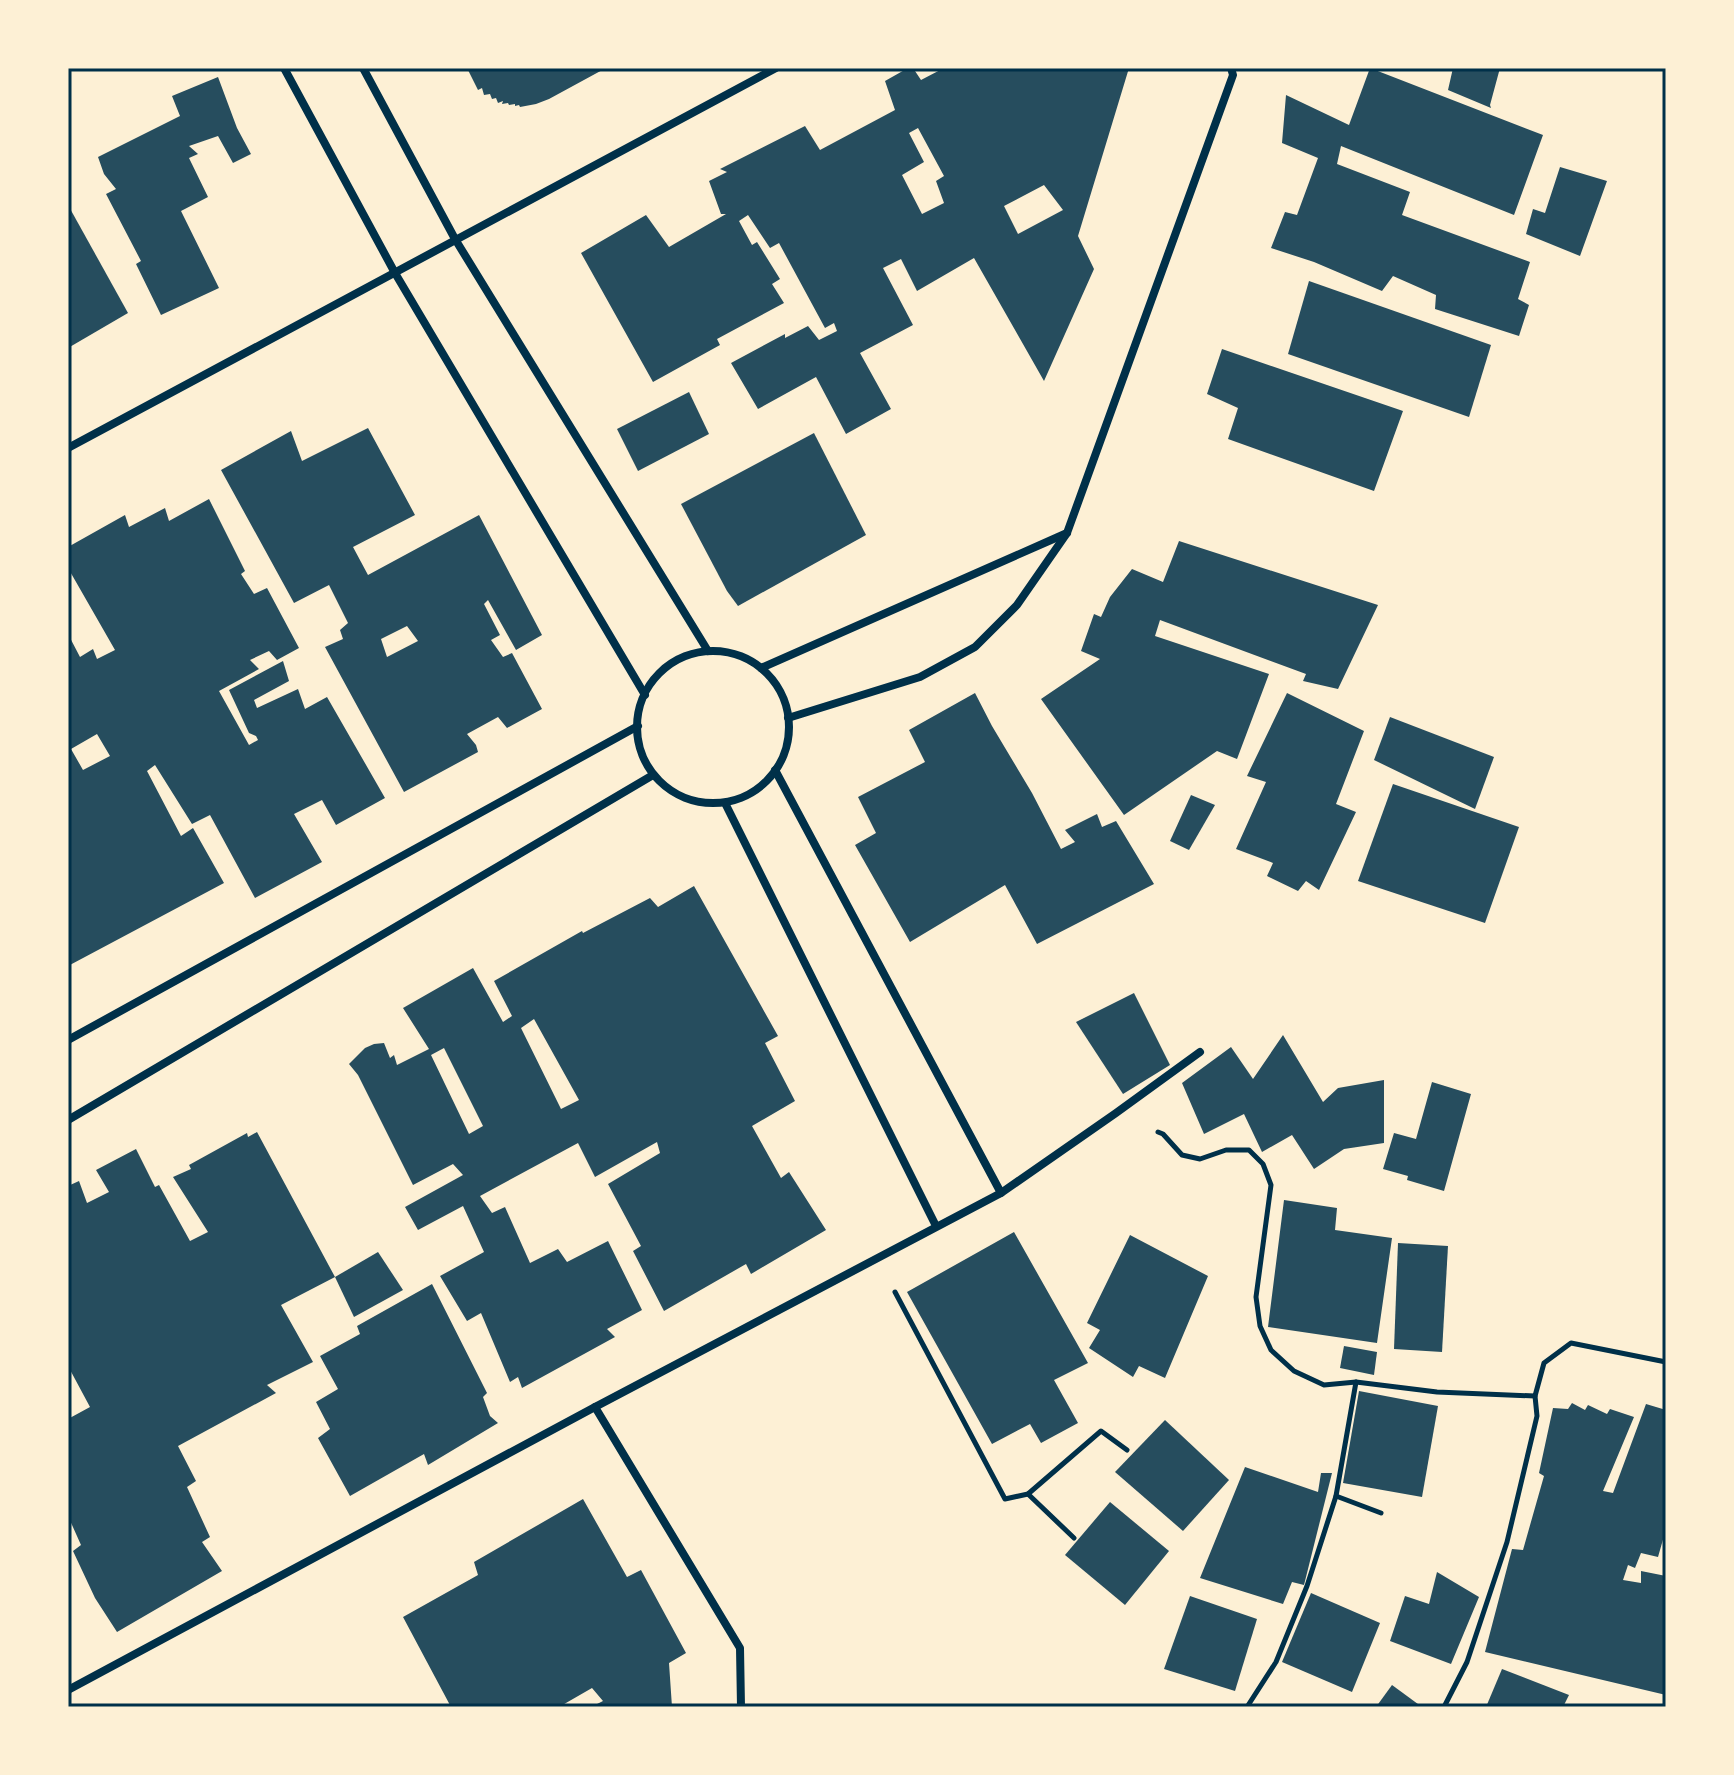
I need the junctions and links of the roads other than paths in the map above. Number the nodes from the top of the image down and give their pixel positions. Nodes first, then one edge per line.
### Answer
1 (284, 68) edge
2 (363, 68) edge
3 (776, 68) edge
4 (1231, 68) edge
5 (455, 239) junction
6 (395, 273) junction
7 (68, 448) edge
8 (1067, 533) junction
9 (708, 651) junction
10 (761, 668) junction
11 (645, 695) junction
12 (788, 718) junction
13 (638, 726) junction
14 (775, 770) junction
15 (653, 775) junction
16 (725, 803) junction
17 (68, 1040) edge
18 (1200, 1052) dead end
19 (68, 1120) edge
20 (1001, 1193) junction
21 (936, 1226) junction
22 (595, 1407) junction
23 (68, 1690) edge
24 (741, 1707) edge

1 - 6 street
2 - 5 street
3 - 5 street
4 - 8 street
5 - 6 street
5 - 9 street
6 - 7 street
6 - 11 street
8 - 10 street
8 - 12 street
9 - 10 street
9 - 11 street
10 - 12 street
11 - 13 street
12 - 14 street
13 - 15 street
13 - 17 street
14 - 16 street
14 - 20 street
15 - 16 street
15 - 19 street
16 - 21 street
18 - 20 street
20 - 21 street
21 - 22 street
22 - 23 street
22 - 24 street

